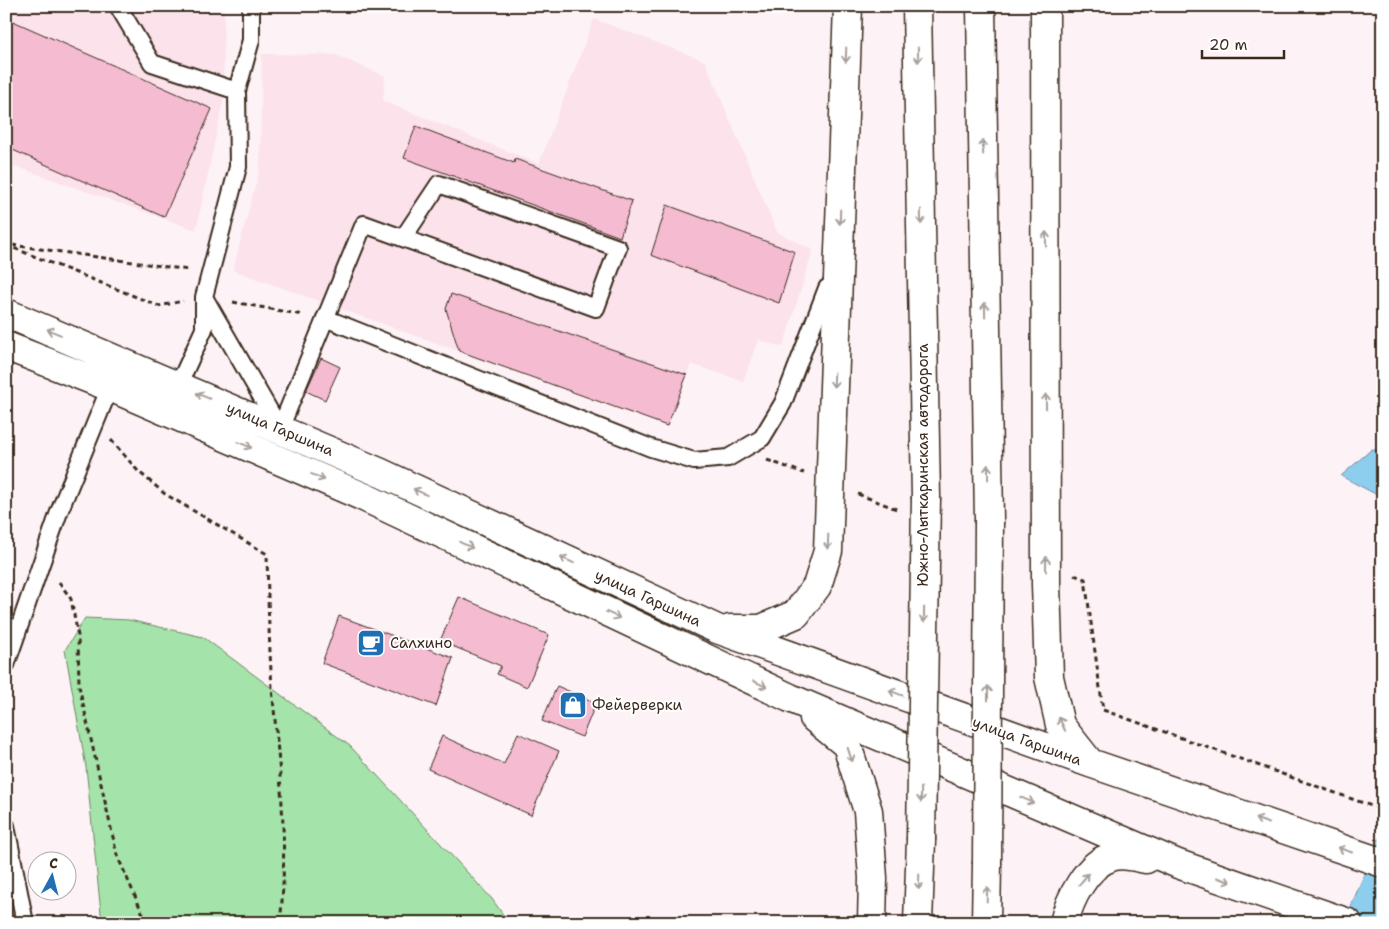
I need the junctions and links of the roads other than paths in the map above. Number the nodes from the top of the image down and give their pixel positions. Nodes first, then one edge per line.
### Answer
1 (118, 6) edge
2 (251, 6) edge
3 (848, 6) edge
4 (917, 6) edge
5 (981, 6) edge
6 (1045, 6) edge
7 (237, 91) junction
8 (403, 238) junction
9 (827, 288) dead end
10 (204, 297) junction
11 (6, 313) edge
12 (325, 318) junction
13 (6, 346) edge
14 (178, 386) junction
15 (110, 387) junction
16 (280, 429) junction
17 (717, 629) junction
18 (6, 665) edge
19 (790, 698) junction
20 (1090, 763) junction
21 (6, 826) edge
22 (1383, 863) edge
23 (1178, 864) junction
24 (25, 923) edge
25 (872, 923) edge
26 (918, 923) edge
27 (986, 923) edge
28 (1064, 923) edge
29 (1348, 923) edge

1 - 7 lane
2 - 7 lane
3 -> 17 main road
4 -> 26 main road, Южно-Лыткаринская автодорога, bridge
27 -> 5 main road, bridge
20 -> 6 main road
7 - 10 lane
8 - 8 lane
8 - 12 lane
9 - 12 lane
10 - 14 lane
10 - 16 lane
14 -> 11 main road, улица Гаршина
12 - 16 lane
13 - 15 main road, улица Гаршина
16 -> 14 main road, улица Гаршина
15 - 18 lane
15 -> 19 main road, улица Гаршина
17 -> 16 main road, улица Гаршина
20 -> 17 main road, улица Гаршина
19 -> 23 main road, улица Гаршина
19 -> 25 main road
22 -> 20 main road, улица Гаршина
21 - 24 lane
28 -> 23 main road
23 -> 29 main road, улица Гаршина

